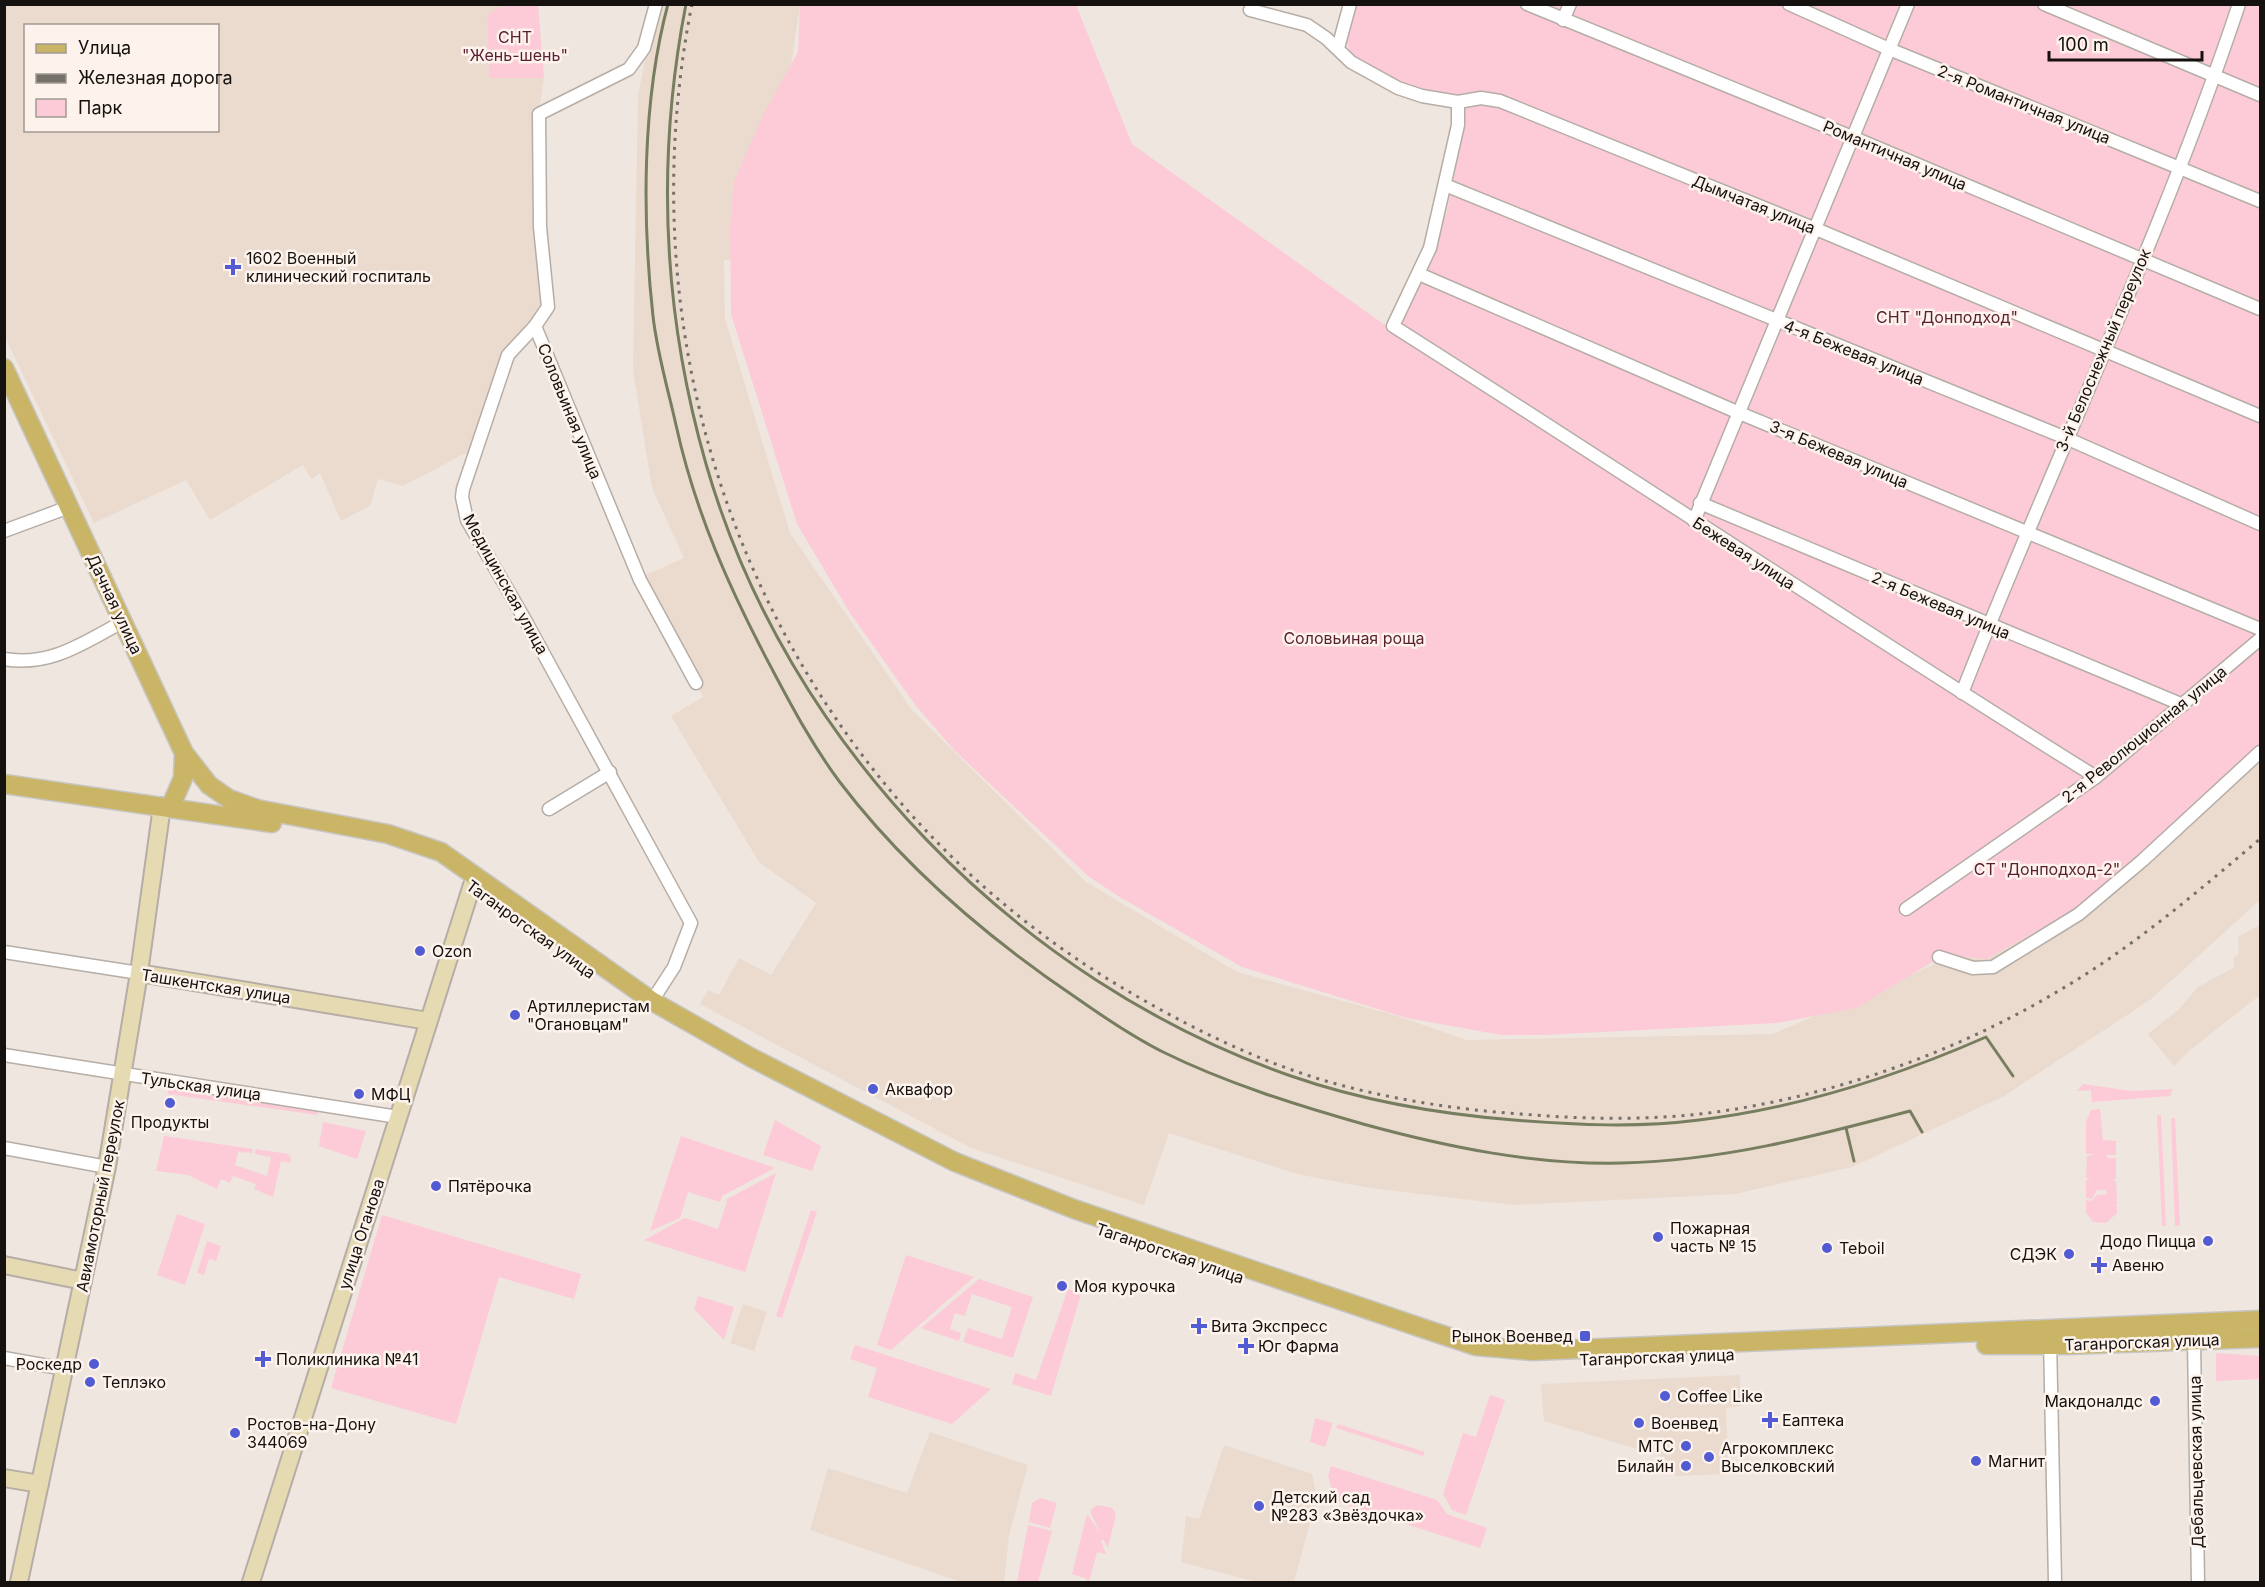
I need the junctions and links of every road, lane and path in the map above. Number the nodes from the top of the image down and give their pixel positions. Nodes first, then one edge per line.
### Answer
1 (656, 4) edge
2 (1350, 4) edge
3 (1527, 4) edge
4 (1570, 4) edge
5 (1789, 4) edge
6 (1908, 4) edge
7 (2044, 4) edge
8 (2239, 4) edge
9 (1250, 10) dead end
10 (1563, 20) junction
11 (1338, 48) junction
12 (1889, 49) junction
13 (2215, 76) junction
14 (2260, 95) edge
15 (1458, 102) junction
16 (1852, 136) junction
17 (2180, 167) junction
18 (1445, 185) junction
19 (2260, 201) edge
20 (1815, 229) junction
21 (2141, 258) junction
22 (1419, 274) junction
23 (2260, 309) edge
24 (1777, 320) junction
25 (535, 326) junction
26 (2104, 350) junction
27 (4, 368) edge
28 (1737, 412) junction
29 (2260, 416) edge
30 (2066, 438) junction
31 (1700, 503) junction
32 (69, 507) junction
33 (1694, 521) junction
34 (2260, 524) edge
35 (4, 531) edge
36 (2027, 532) junction
37 (124, 621) junction
38 (1988, 625) junction
39 (2260, 629) edge
40 (2260, 639) edge
41 (4, 660) edge
42 (696, 683) dead end
43 (1962, 693) junction
44 (2183, 705) junction
45 (2260, 752) edge
46 (183, 753) junction
47 (610, 772) junction
48 (2096, 777) junction
49 (4, 784) edge
50 (166, 807) junction
51 (257, 809) joint
52 (549, 809) dead end
53 (474, 880) junction
54 (1906, 909) dead end
55 (4, 952) edge
56 (1939, 957) dead end
57 (139, 973) junction
58 (649, 1005) junction
59 (428, 1021) junction
60 (4, 1055) edge
61 (123, 1075) junction
62 (398, 1117) junction
63 (4, 1148) edge
64 (107, 1167) junction
65 (4, 1265) edge
66 (83, 1281) junction
67 (2260, 1320) edge
68 (2050, 1337) junction
69 (2260, 1338) edge
70 (2194, 1341) junction
71 (4, 1358) edge
72 (65, 1369) junction
73 (4, 1478) edge
74 (40, 1484) junction
75 (19, 1582) edge
76 (251, 1582) edge
77 (2055, 1582) edge
78 (2198, 1582) edge

1 - 25 street, Соловьиная улица
2 - 11 street
3 - 10 street, Романтичная улица
4 - 10 street
5 - 12 street, 2-я Романтичная улица
6 - 12 street
7 - 13 street
8 - 13 street, 3-й Белоснежный переулок
9 - 11 street, Дымчатая улица
10 - 16 street, Романтичная улица
11 - 15 street, Дымчатая улица
12 - 16 street
12 - 17 street, 2-я Романтичная улица
13 - 14 street
13 - 17 street, 3-й Белоснежный переулок
15 - 18 street
15 - 20 street, Дымчатая улица
16 - 20 street
16 - 21 street, Романтичная улица
17 - 19 street, 2-я Романтичная улица
17 - 21 street, 3-й Белоснежный переулок
18 - 22 street
18 - 24 street, 4-я Бежевая улица
20 - 24 street
20 - 26 street, Дымчатая улица
21 - 23 street, Романтичная улица
21 - 26 street, 3-й Белоснежный переулок
22 - 28 street, 3-я Бежевая улица
22 - 33 street, Бежевая улица
24 - 28 street
24 - 30 street, 4-я Бежевая улица
25 - 42 street, Соловьиная улица
25 - 47 street, Медицинская улица
26 - 29 street, Дымчатая улица
26 - 30 street, 3-й Белоснежный переулок
27 - 32 main road, Дачная улица
28 - 31 street
28 - 36 street, 3-я Бежевая улица
30 - 34 street, 4-я Бежевая улица
30 - 36 street, 3-й Белоснежный переулок
31 - 33 street
31 - 38 street, 2-я Бежевая улица
32 - 35 street
32 - 37 main road, Дачная улица
33 - 43 street, Бежевая улица
36 - 38 street, 3-й Белоснежный переулок
36 - 39 street, 3-я Бежевая улица
37 - 41 street
37 - 46 main road, Дачная улица
38 - 43 street, 3-й Белоснежный переулок
38 - 44 street, 2-я Бежевая улица
40 - 44 street, 2-я Революционная улица
43 - 48 street, Бежевая улица
44 - 48 street, 2-я Революционная улица
45 - 56 street
46 - 50 main road
46 - 51 main road, Дачная улица
47 - 52 street
47 - 58 street, Медицинская улица
48 - 54 street, 2-я Революционная улица
49 - 50 main road, Таганрогская улица
50 - 53 main road, Таганрогская улица
50 - 57 street, Авиамоторный переулок
51 - 53 main road, Таганрогская улица
53 - 58 main road, Таганрогская улица
53 - 59 street, улица Оганова
55 - 57 street, Ташкентская улица
57 - 59 street, Ташкентская улица
57 - 61 street, Авиамоторный переулок
58 - 68 main road, Таганрогская улица
59 - 62 street, улица Оганова
60 - 61 street, Тульская улица
61 - 62 street, Тульская улица
61 - 64 street, Авиамоторный переулок
62 - 76 street, улица Оганова
63 - 64 street
64 - 66 street, Авиамоторный переулок
65 - 66 street
66 - 72 street, Авиамоторный переулок
67 - 68 main road, Таганрогская улица
68 - 70 main road, Таганрогская улица
68 - 77 street
69 - 70 main road, Таганрогская улица
70 - 78 street, Дебальцевская улица
71 - 72 street
72 - 74 street, Авиамоторный переулок
73 - 74 street
74 - 75 street, Авиамоторный переулок

